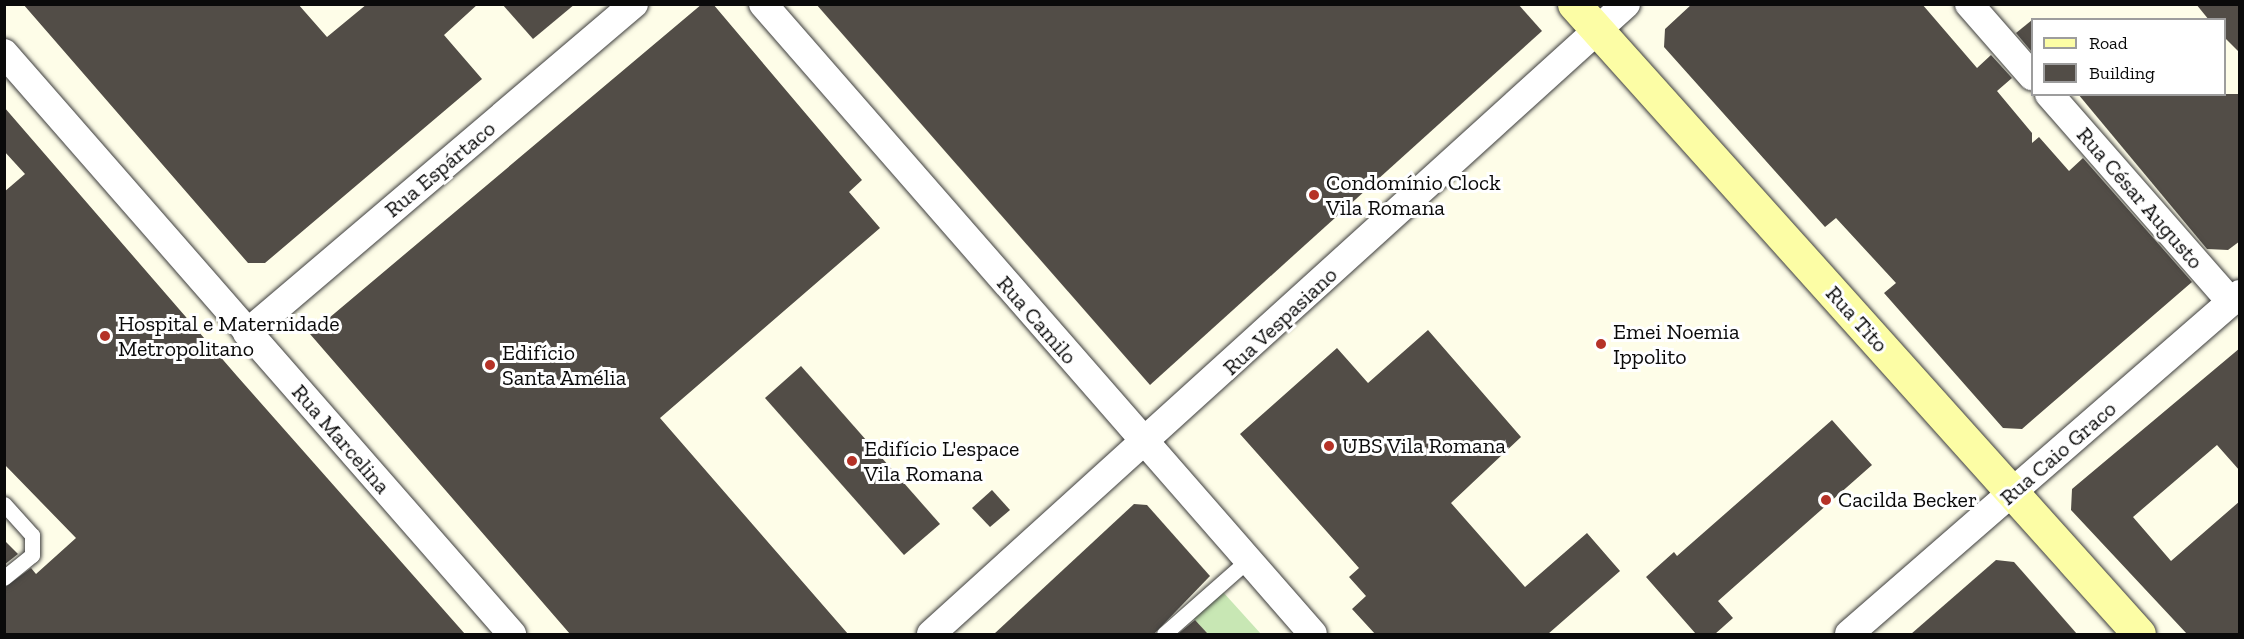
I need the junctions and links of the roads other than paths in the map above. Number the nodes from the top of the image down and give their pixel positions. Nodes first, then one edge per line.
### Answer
1 (634, 4) edge
2 (763, 4) edge
3 (1574, 4) edge
4 (1626, 4) edge
5 (1969, 4) edge
6 (1597, 30) junction
7 (4, 53) edge
8 (2031, 75) edge
9 (2051, 96) edge
10 (2235, 298) edge
11 (247, 333) junction
12 (1146, 445) junction
13 (2013, 492) junction
14 (4, 504) edge
15 (1248, 560) junction
16 (4, 578) edge
17 (512, 634) edge
18 (931, 634) edge
19 (1164, 634) edge
20 (1313, 634) edge
21 (1849, 634) edge
22 (2139, 634) edge

1 - 11 street, Rua Espártaco
2 - 12 street, Rua Camilo
3 - 6 main road, Rua Tito
4 - 6 street, Rua Vespasiano
5 - 8 street
6 - 12 street, Rua Vespasiano
6 - 13 main road, Rua Tito
7 - 11 street, Rua Marcelina
9 - 10 street, Rua César Augusto
10 - 13 street, Rua Caio Graco
11 - 17 street, Rua Marcelina
12 - 15 street, Rua Camilo
12 - 18 street, Rua Vespasiano
13 - 21 street, Rua Caio Graco
13 - 22 main road, Rua Tito
14 - 16 lane
15 - 19 lane
15 - 20 street, Rua Camilo

